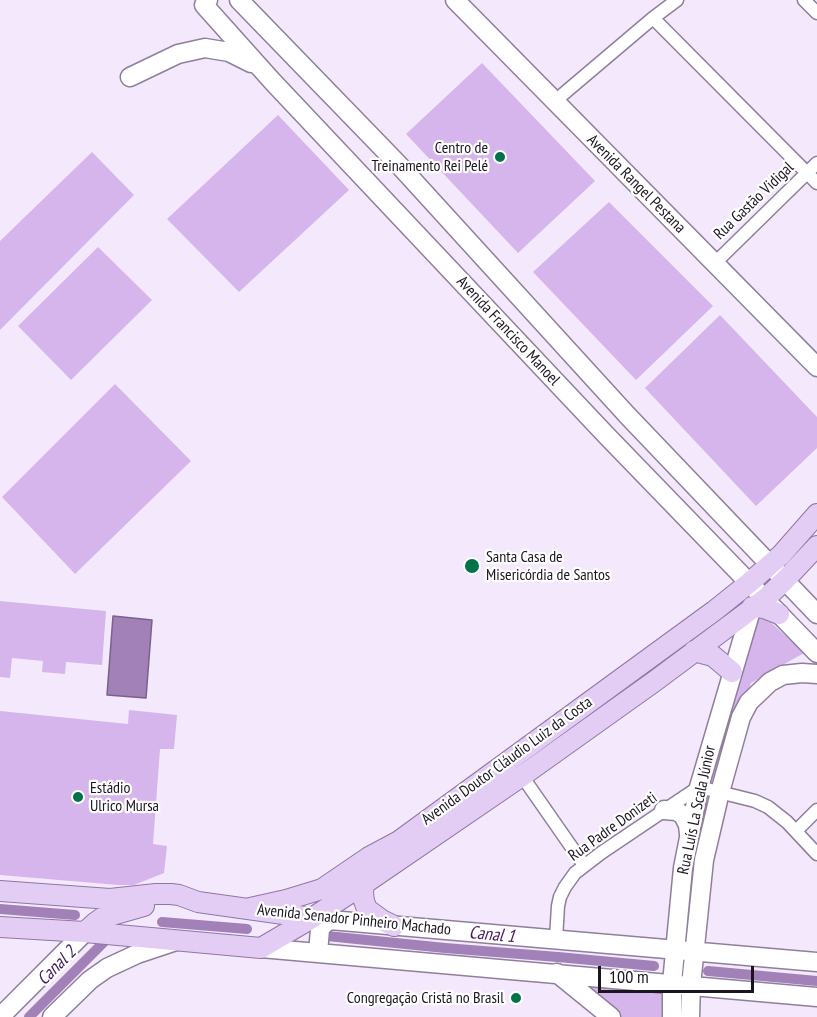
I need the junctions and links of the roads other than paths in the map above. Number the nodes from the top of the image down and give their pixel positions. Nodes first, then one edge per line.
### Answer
1 (239, 0) edge
2 (455, 0) edge
3 (677, 0) edge
4 (804, 0) edge
5 (206, 2) edge
6 (817, 13) edge
7 (653, 18) junction
8 (264, 71) junction
9 (130, 77) dead end
10 (555, 101) junction
11 (817, 163) edge
12 (807, 173) junction
13 (817, 183) edge
14 (715, 263) junction
15 (817, 368) edge
16 (627, 416) junction
17 (608, 433) junction
18 (817, 514) edge
19 (817, 546) edge
20 (777, 566) junction
21 (756, 596) junction
22 (779, 614) joint
23 (817, 614) edge
24 (694, 651) junction
25 (817, 653) edge
26 (732, 672) junction
27 (817, 674) edge
28 (522, 776) junction
29 (699, 787) junction
30 (720, 792) junction
31 (664, 810) junction
32 (817, 810) edge
33 (796, 831) junction
34 (689, 836) junction
35 (817, 854) edge
36 (584, 865) junction
37 (364, 884) junction
38 (0, 891) edge
39 (198, 902) junction
40 (166, 903) junction
41 (252, 909) junction
42 (321, 919) junction
43 (394, 926) junction
44 (0, 927) edge
45 (85, 933) junction
46 (157, 938) junction
47 (556, 939) junction
48 (178, 940) junction
49 (251, 947) junction
50 (676, 950) junction
51 (318, 952) junction
52 (695, 952) junction
53 (817, 962) edge
54 (557, 973) junction
55 (672, 983) junction
56 (691, 985) junction
57 (817, 996) edge
58 (0, 1017) edge
59 (52, 1017) edge
60 (611, 1017) edge
61 (672, 1017) edge
62 (690, 1017) edge

1 - 16 street, Avenida Francisco Manoel
2 - 10 street, Avenida Rangel Pestana
3 - 7 street
4 - 6 street
5 - 8 street, Avenida Francisco Manoel
7 - 10 street
7 - 12 street
8 - 9 street
8 - 17 street, Avenida Francisco Manoel
10 - 14 street, Avenida Rangel Pestana
11 - 12 street, Rua Gastão Vidigal
12 - 13 street
12 - 14 street, Rua Gastão Vidigal
14 - 15 street, Avenida Rangel Pestana
16 - 17 street
16 - 20 street, Avenida Francisco Manoel
17 - 21 street, Avenida Francisco Manoel
18 - 20 main road
19 - 20 main road
20 - 21 main road
20 - 23 street, Avenida Francisco Manoel
21 - 22 main road
21 - 24 main road, Avenida Doutor Cláudio Luiz da Costa
21 - 26 street, Rua Luís La Scala Júnior
21 - 41 main road, Avenida Doutor Cláudio Luiz da Costa
22 - 25 street
24 - 26 main road
24 - 28 main road, Avenida Doutor Cláudio Luiz da Costa
26 - 29 street, Rua Luís La Scala Júnior
27 - 30 street, Rua Luís La Scala Júnior
28 - 36 street
28 - 37 main road, Avenida Doutor Cláudio Luiz da Costa
29 - 30 street
29 - 31 street, Rua Padre Donizeti
29 - 34 street, Rua Luís La Scala Júnior
30 - 33 street
30 - 52 street, Rua Luís La Scala Júnior
31 - 34 street
31 - 36 street, Rua Padre Donizeti
32 - 33 street
33 - 35 street
34 - 50 street, Rua Luís La Scala Júnior
36 - 47 street, Rua Padre Donizeti
37 - 42 main road, Avenida Doutor Cláudio Luiz da Costa
37 - 43 main road
38 - 39 main road, Avenida Senador Pinheiro Machado
39 - 40 main road
39 - 41 main road, Avenida Senador Pinheiro Machado
40 - 45 main road
40 - 46 main road
41 - 42 main road, Avenida Senador Pinheiro Machado
41 - 49 main road
42 - 43 street, Avenida Senador Pinheiro Machado
42 - 49 main road, Avenida Doutor Cláudio Luiz da Costa
42 - 51 street
43 - 47 street, Avenida Senador Pinheiro Machado
44 - 45 main road, Avenida Senador Pinheiro Machado
45 - 46 main road, Avenida Senador Pinheiro Machado
45 - 58 street
46 - 48 main road, Avenida Senador Pinheiro Machado
47 - 50 street, Avenida Senador Pinheiro Machado
48 - 49 main road, Avenida Senador Pinheiro Machado
48 - 59 street
49 - 51 street, Avenida Senador Pinheiro Machado
50 - 52 street, Avenida Senador Pinheiro Machado
50 - 55 street, Rua Luís La Scala Júnior
51 - 54 street, Avenida Senador Pinheiro Machado
52 - 53 street, Avenida Senador Pinheiro Machado
52 - 56 street, Rua Luís La Scala Júnior
54 - 55 street, Avenida Senador Pinheiro Machado
54 - 60 street
55 - 56 street, Avenida Senador Pinheiro Machado
55 - 61 street, Rua Luís La Scala Júnior
56 - 57 street, Avenida Senador Pinheiro Machado
56 - 62 street, Rua Luís La Scala Júnior

